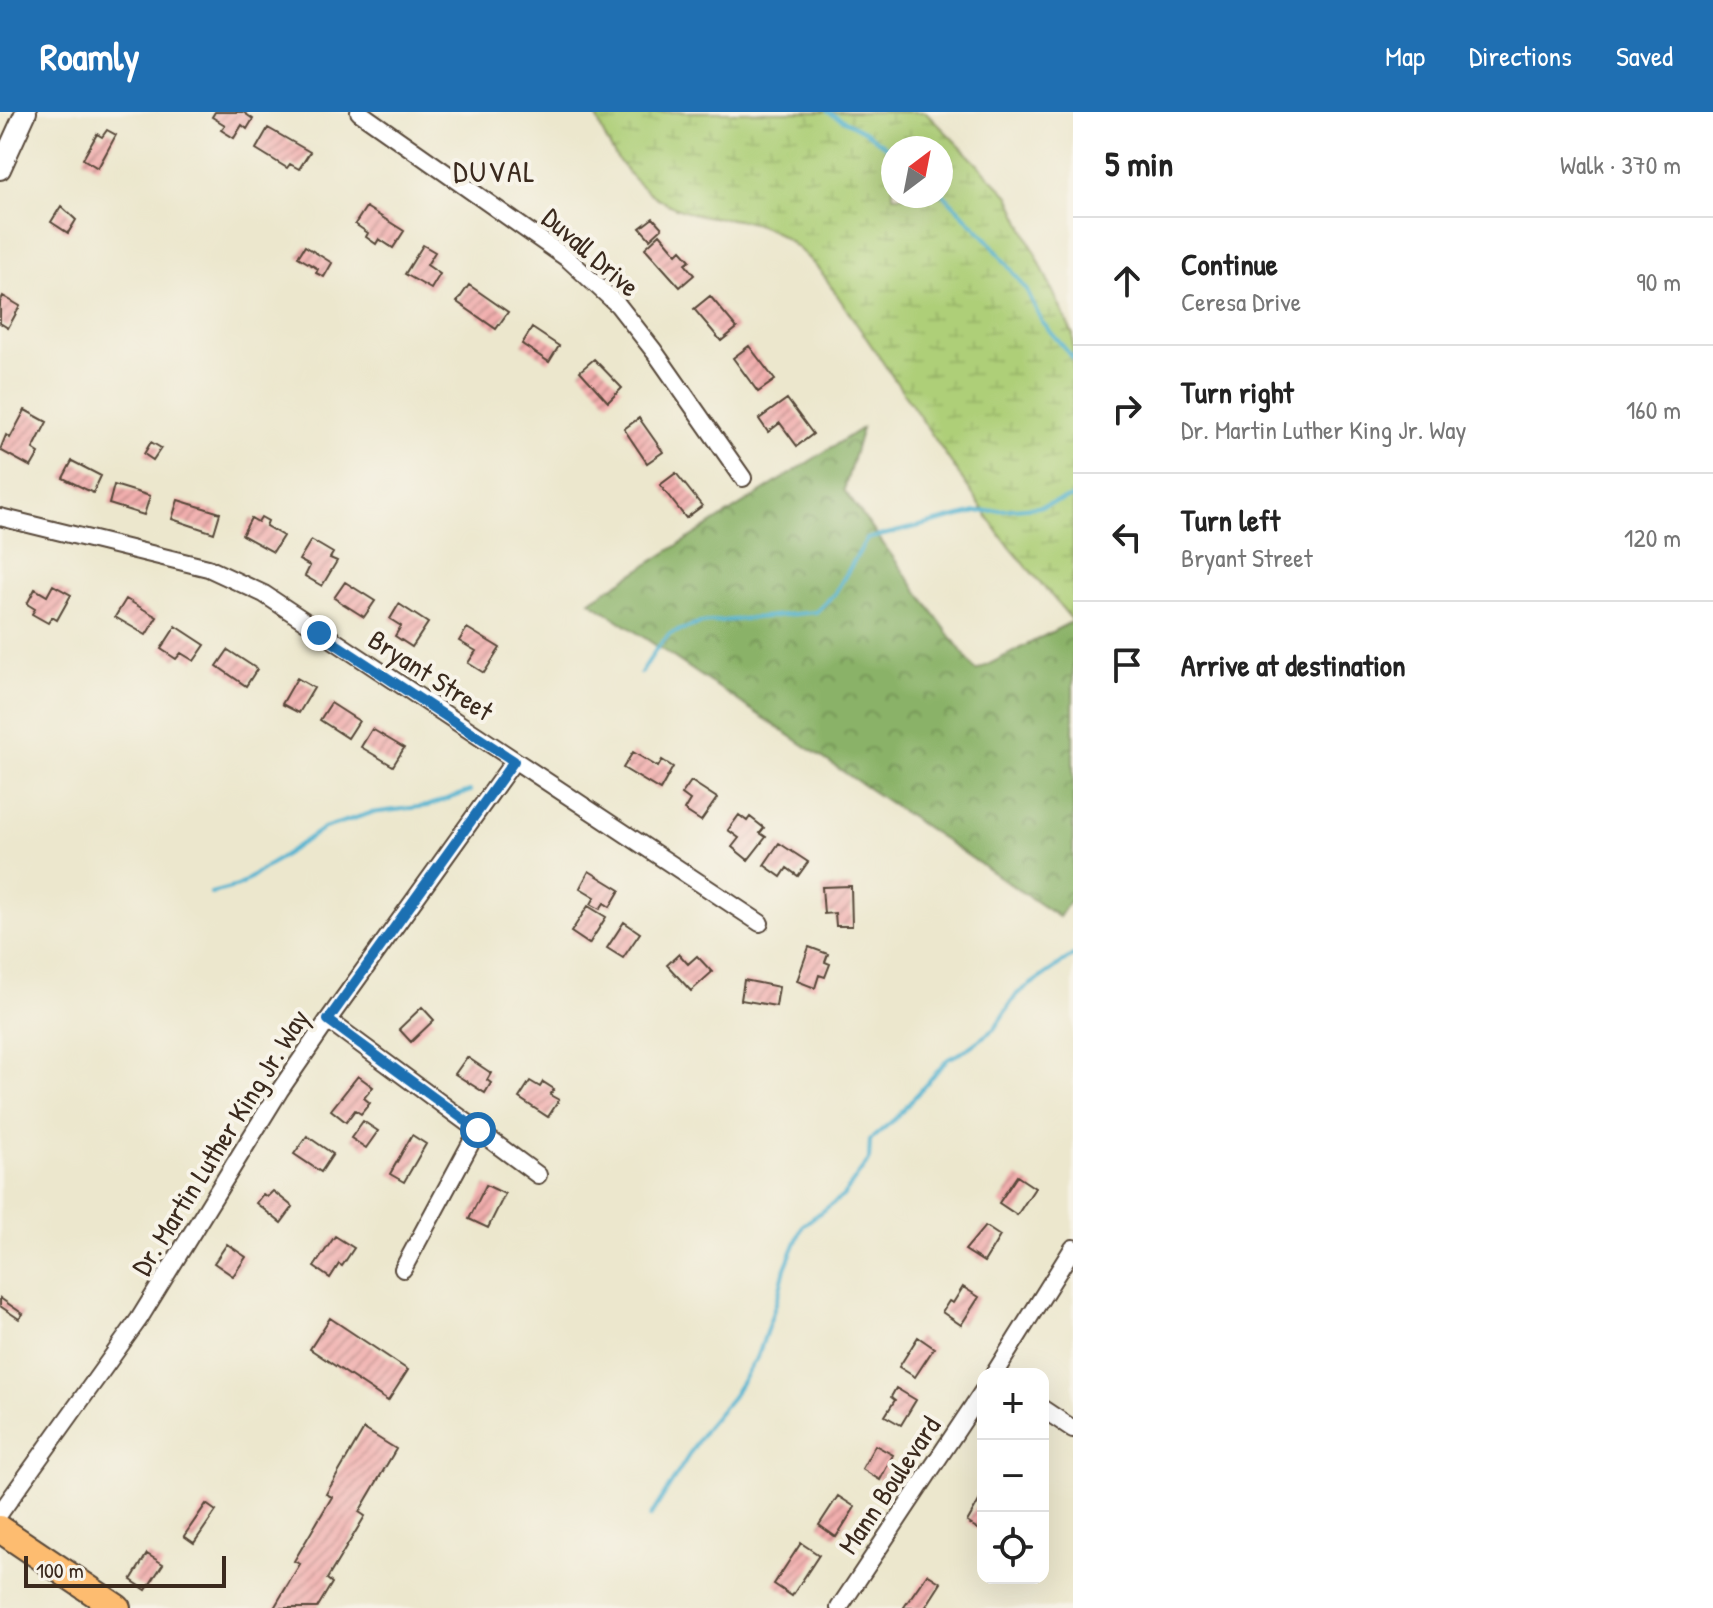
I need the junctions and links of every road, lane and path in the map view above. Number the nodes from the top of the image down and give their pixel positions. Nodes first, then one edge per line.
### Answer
1 (26, 112) edge
2 (359, 112) edge
3 (0, 169) edge
4 (743, 478) dead end
5 (0, 517) edge
6 (514, 761) junction
7 (760, 923) dead end
8 (328, 1020) junction
9 (478, 1130) junction
10 (538, 1175) dead end
11 (1073, 1248) edge
12 (403, 1269) dead end
13 (998, 1368) edge
14 (977, 1400) edge
15 (1049, 1413) edge
16 (1073, 1429) edge
17 (0, 1513) edge
18 (0, 1529) edge
19 (117, 1608) edge
20 (839, 1608) edge

1 - 3 street
2 - 4 street, Duvall Drive
5 - 6 street, Bryant Street
6 - 7 street, Bryant Street
6 - 8 street, Dr. Martin Luther King Jr. Way
8 - 9 street
8 - 17 street, Dr. Martin Luther King Jr. Way
9 - 10 street
9 - 12 street
11 - 13 street
14 - 20 street, Mann Boulevard
15 - 16 street
18 - 19 highway

